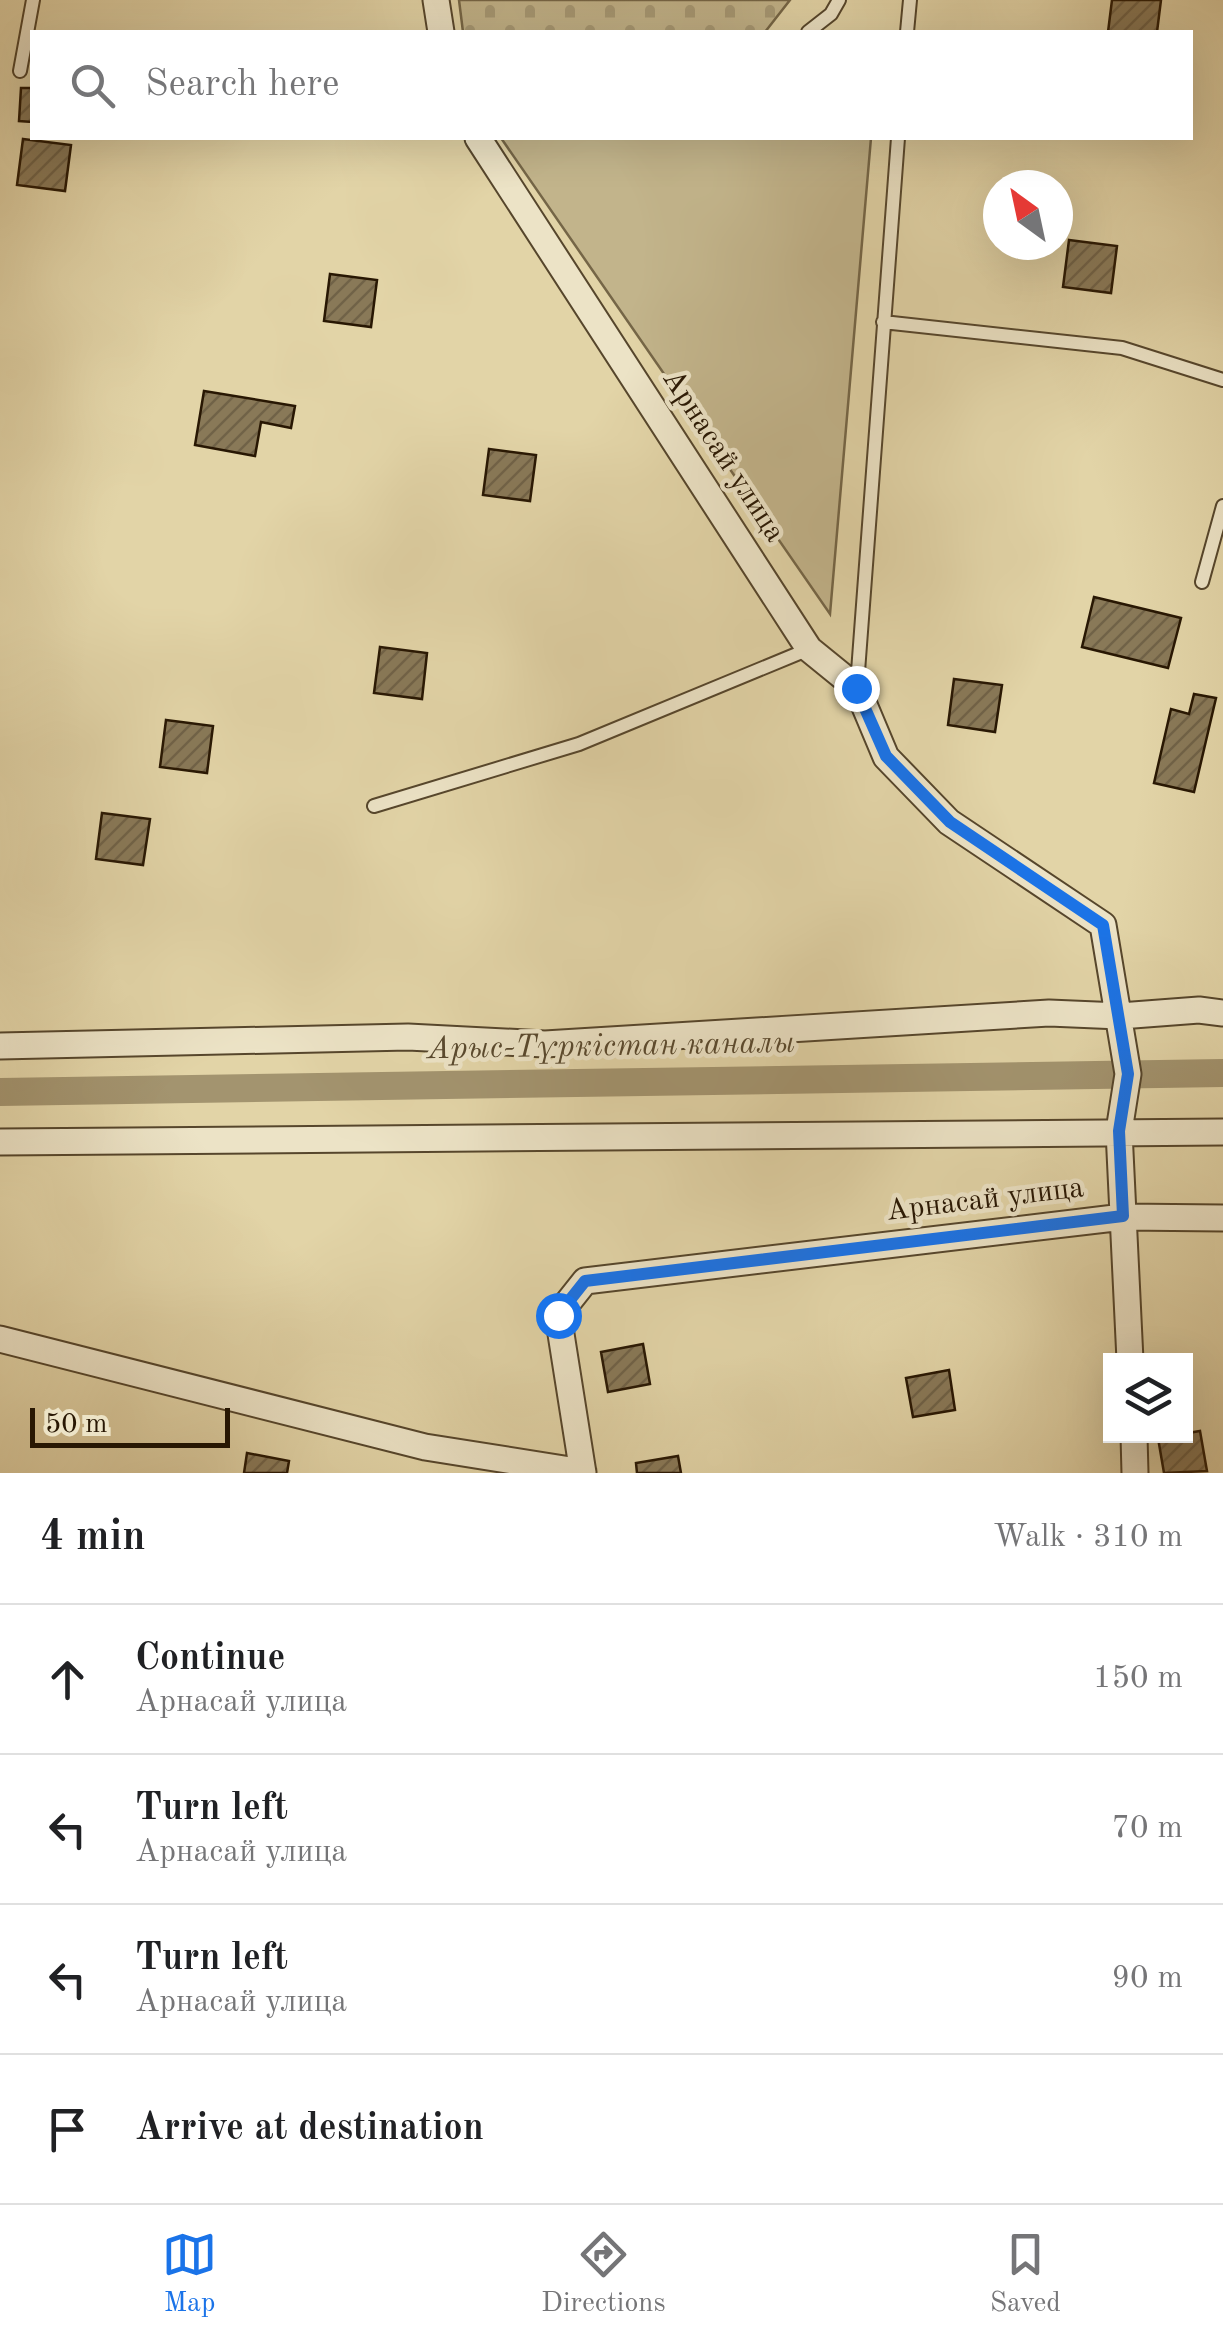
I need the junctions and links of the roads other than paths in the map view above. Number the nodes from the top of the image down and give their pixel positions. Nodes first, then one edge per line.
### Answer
1 (34, 0) edge
2 (436, 0) edge
3 (839, 0) edge
4 (910, 0) edge
5 (441, 30) edge
6 (811, 30) edge
7 (907, 30) edge
8 (20, 71) dead end
9 (479, 140) edge
10 (898, 140) edge
11 (882, 322) junction
12 (1223, 380) edge
13 (1223, 506) edge
14 (1202, 582) dead end
15 (809, 649) junction
16 (856, 688) junction
17 (374, 806) dead end
18 (1223, 1012) edge
19 (1120, 1016) junction
20 (0, 1046) edge
21 (1119, 1131) junction
22 (1223, 1132) edge
23 (0, 1142) edge
24 (1123, 1216) junction
25 (1223, 1218) edge
26 (0, 1339) edge
27 (1130, 1353) edge
28 (1134, 1443) edge
29 (583, 1472) edge
30 (1135, 1473) edge

1 - 8 lane
2 - 5 street
3 - 6 lane
4 - 7 lane
9 - 15 street, Арнасай улица
10 - 11 lane
11 - 12 lane
11 - 16 lane
13 - 14 lane
15 - 16 street, Арнасай улица
15 - 17 lane
16 - 19 street, Арнасай улица
18 - 19 street
19 - 20 street
19 - 21 street, Арнасай улица
21 - 22 street
21 - 23 street
21 - 24 street, Арнасай улица
24 - 25 street
24 - 27 street
24 - 29 street, Арнасай улица
26 - 29 street
28 - 30 street

